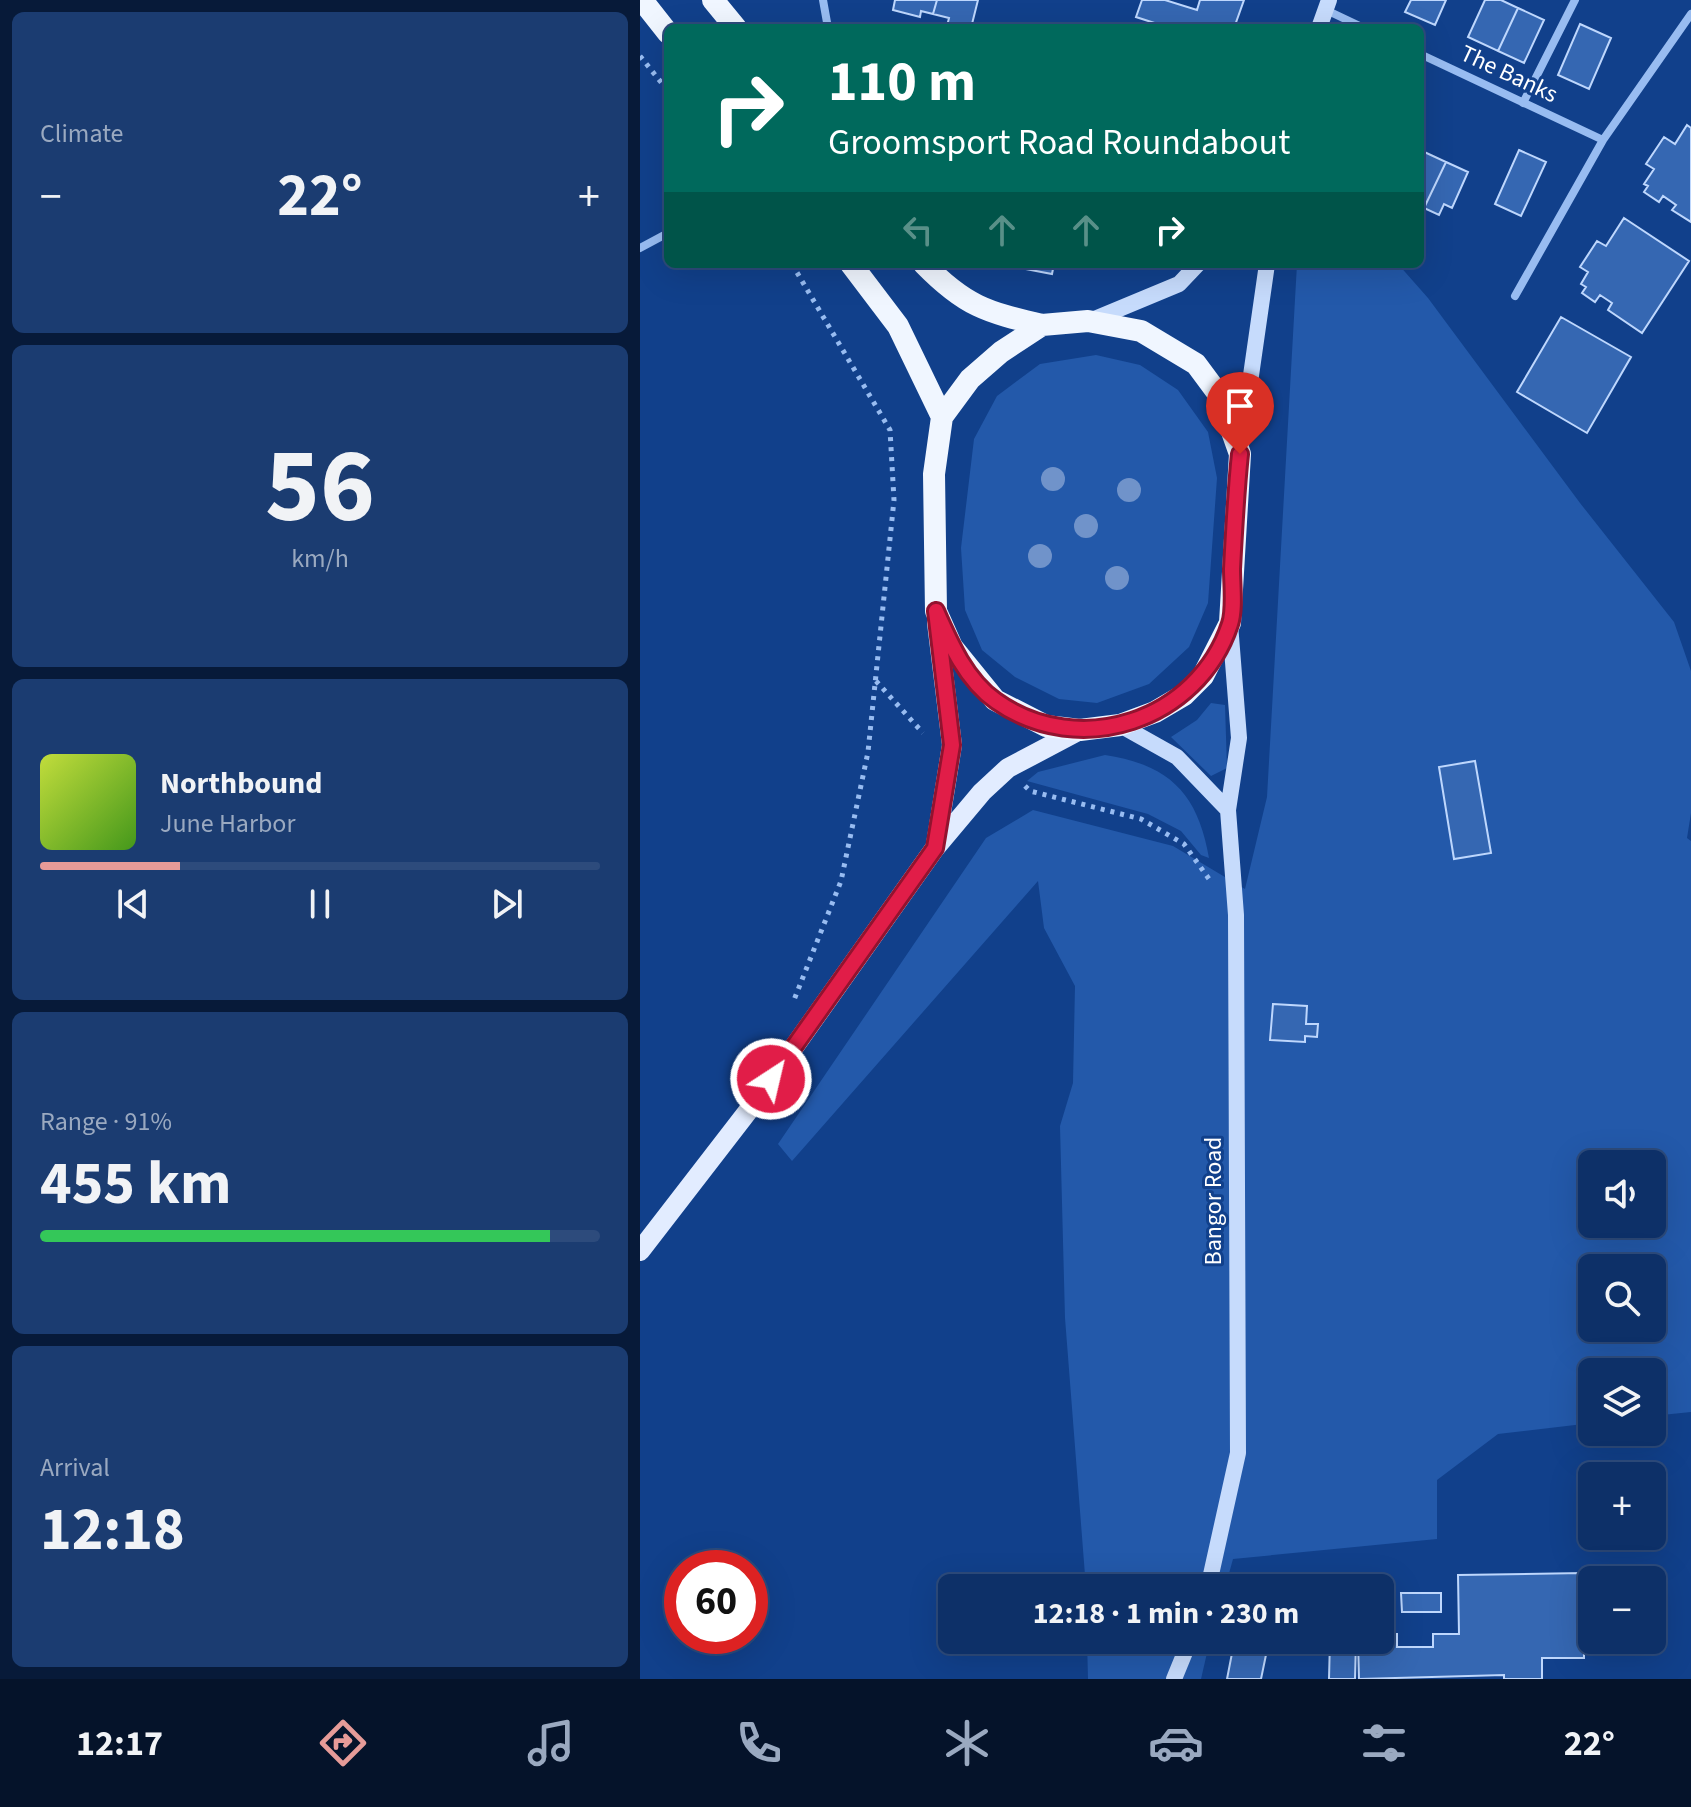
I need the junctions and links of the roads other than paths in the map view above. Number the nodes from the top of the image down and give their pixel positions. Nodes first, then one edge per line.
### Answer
1 (642, 0) edge
2 (713, 0) edge
3 (823, 0) edge
4 (1575, 0) edge
5 (1327, 5) edge
6 (1691, 14) edge
7 (733, 24) edge
8 (827, 24) edge
9 (1320, 24) edge
10 (1358, 24) edge
11 (664, 28) edge
12 (1424, 56) edge
13 (1523, 103) junction
14 (1603, 140) junction
15 (664, 235) edge
16 (640, 248) edge
17 (854, 268) edge
18 (928, 268) edge
19 (1194, 268) edge
20 (1266, 268) edge
21 (1515, 296) dead end
22 (1088, 321) junction
23 (1042, 325) junction
24 (942, 417) junction
25 (1240, 454) junction
26 (936, 611) junction
27 (1230, 623) junction
28 (1120, 725) junction
29 (1080, 730) junction
30 (1228, 810) junction
31 (935, 848) junction
32 (640, 1251) edge
33 (1211, 1574) edge
34 (1184, 1654) edge
35 (1174, 1679) edge

1 - 11 highway
2 - 7 highway
3 - 8 street
4 - 13 street
5 - 9 main road
5 - 10 street
6 - 14 street
12 - 13 street, The Banks
13 - 14 street, The Banks
14 - 21 street
15 - 16 street
17 - 24 highway
18 - 23 highway
19 - 22 main road
20 - 25 main road
22 - 23 highway
22 - 25 highway
23 - 24 highway
24 - 26 highway
25 - 27 highway
26 - 29 highway
26 - 31 main road
27 - 28 highway
27 - 30 main road, Bangor Road
28 - 29 highway
28 - 30 main road
29 - 31 main road
30 - 33 main road, Bangor Road
31 - 32 main road
34 - 35 main road

